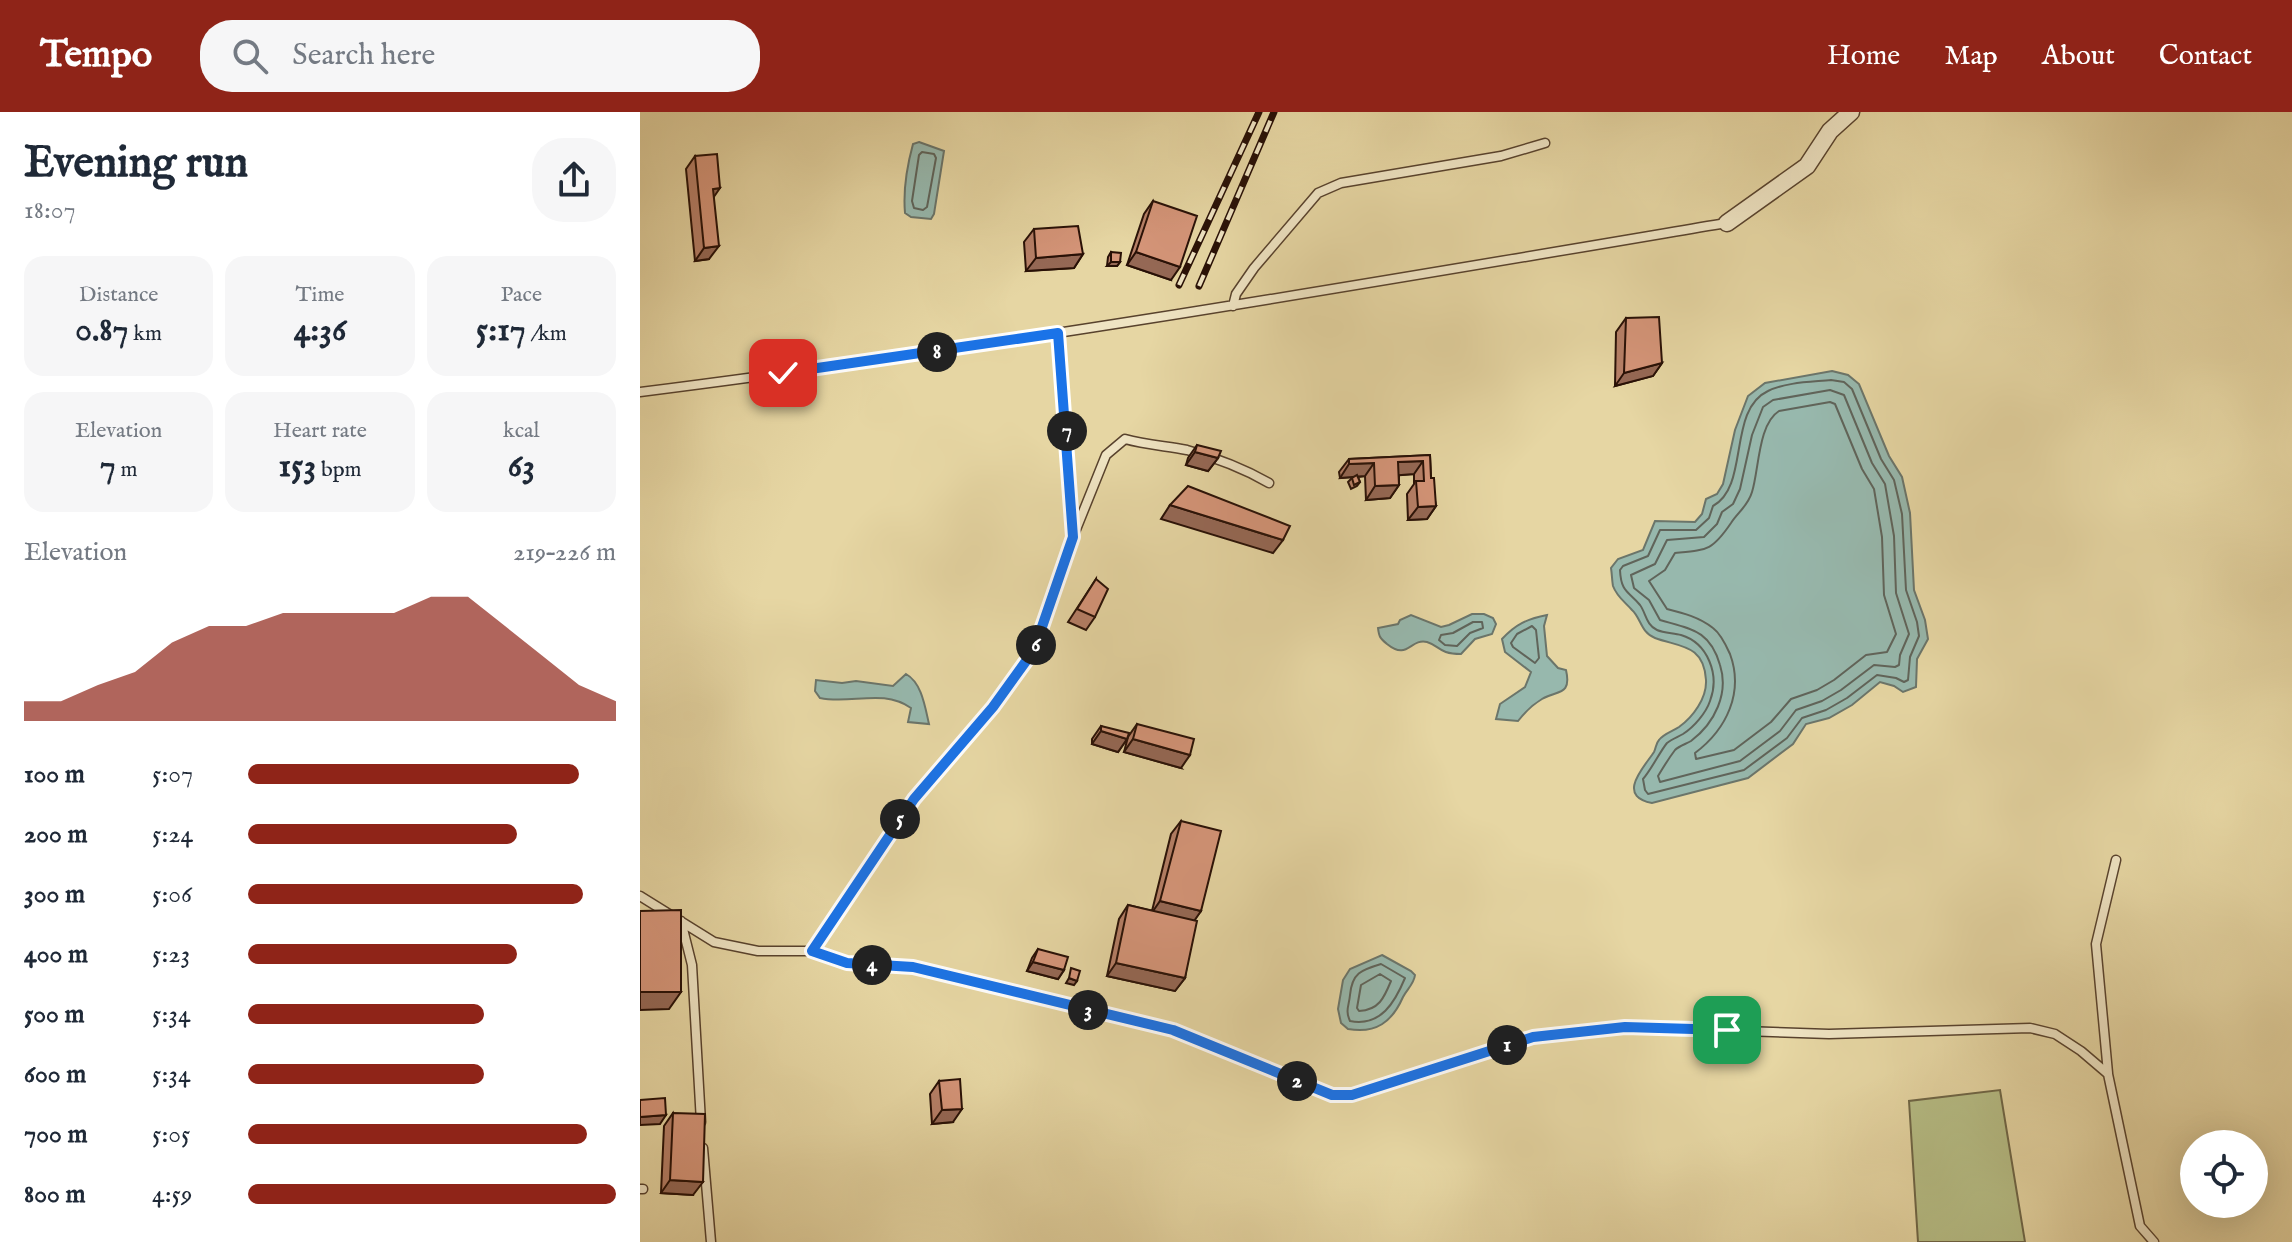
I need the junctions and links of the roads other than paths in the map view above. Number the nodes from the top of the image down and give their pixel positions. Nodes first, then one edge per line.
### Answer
1 (1851, 112) edge
2 (1545, 143) dead end
3 (1727, 223) joint
4 (1233, 306) junction
5 (1058, 333) junction
6 (640, 392) edge
7 (1269, 483) dead end
8 (1073, 537) junction
9 (2116, 860) dead end
10 (640, 896) edge
11 (681, 921) junction
12 (812, 951) junction
13 (2108, 1074) junction
14 (711, 1242) edge
15 (2154, 1242) edge

1 - 3 street
2 - 4 lane
3 - 4 lane
4 - 5 lane
5 - 6 lane
5 - 8 lane
7 - 8 lane
8 - 12 lane
9 - 13 lane
10 - 11 lane
11 - 12 lane
11 - 14 lane
12 - 13 lane
13 - 15 lane

